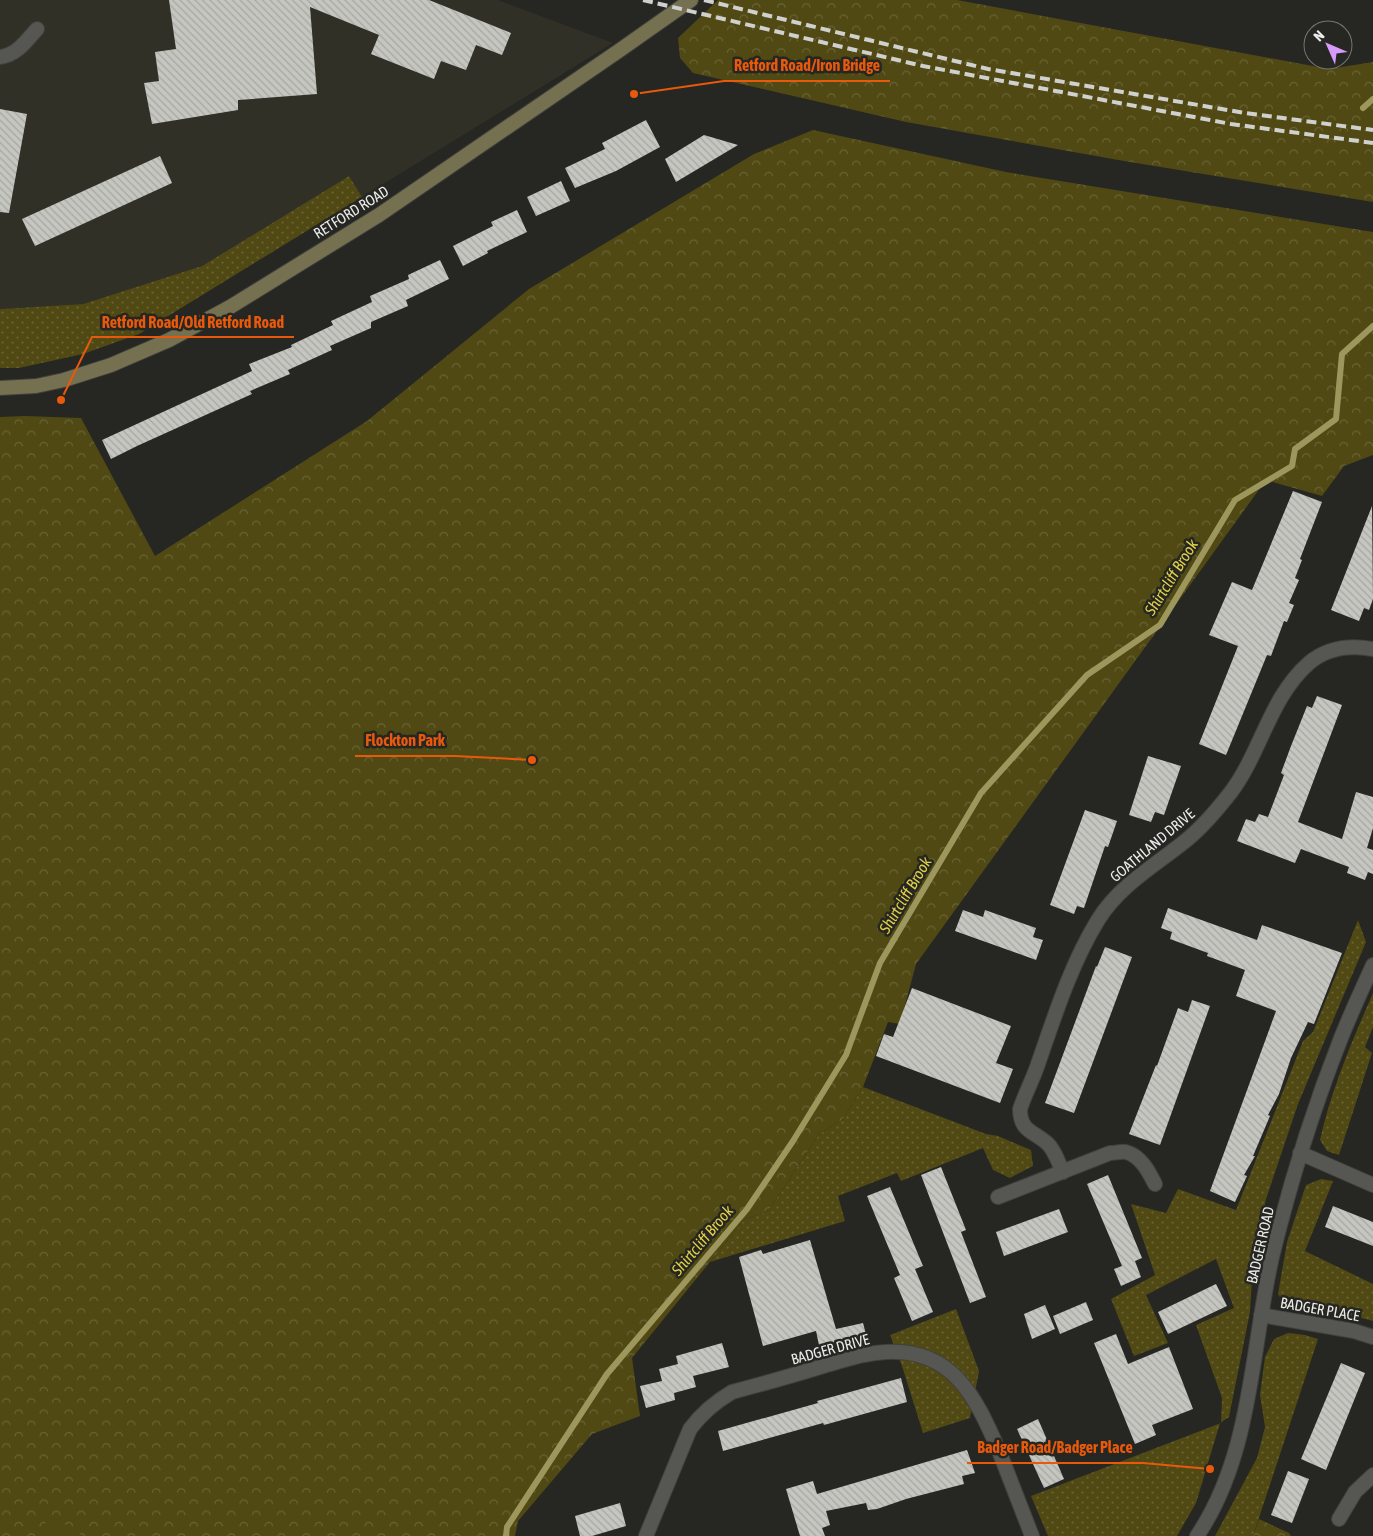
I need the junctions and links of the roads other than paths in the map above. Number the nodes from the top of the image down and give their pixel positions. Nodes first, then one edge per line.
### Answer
1 (691, 0) edge
2 (37, 29) dead end
3 (0, 57) edge
4 (0, 388) edge
5 (1373, 649) edge
6 (1373, 965) edge
7 (1300, 1154) junction
8 (1063, 1172) junction
9 (1155, 1184) dead end
10 (1373, 1186) edge
11 (998, 1197) dead end
12 (1261, 1315) junction
13 (1373, 1336) edge
14 (1373, 1475) edge
15 (1339, 1518) dead end
16 (646, 1536) edge
17 (1032, 1536) edge
18 (1197, 1536) edge

1 - 4 main road, RETFORD ROAD
2 - 3 street
5 - 8 street, GOATHLAND DRIVE
6 - 7 street, BADGER ROAD
7 - 10 street
7 - 12 street, BADGER ROAD
8 - 9 street
8 - 11 street
12 - 13 street, BADGER PLACE
12 - 18 street, BADGER ROAD
14 - 15 street
16 - 17 street, BADGER DRIVE

